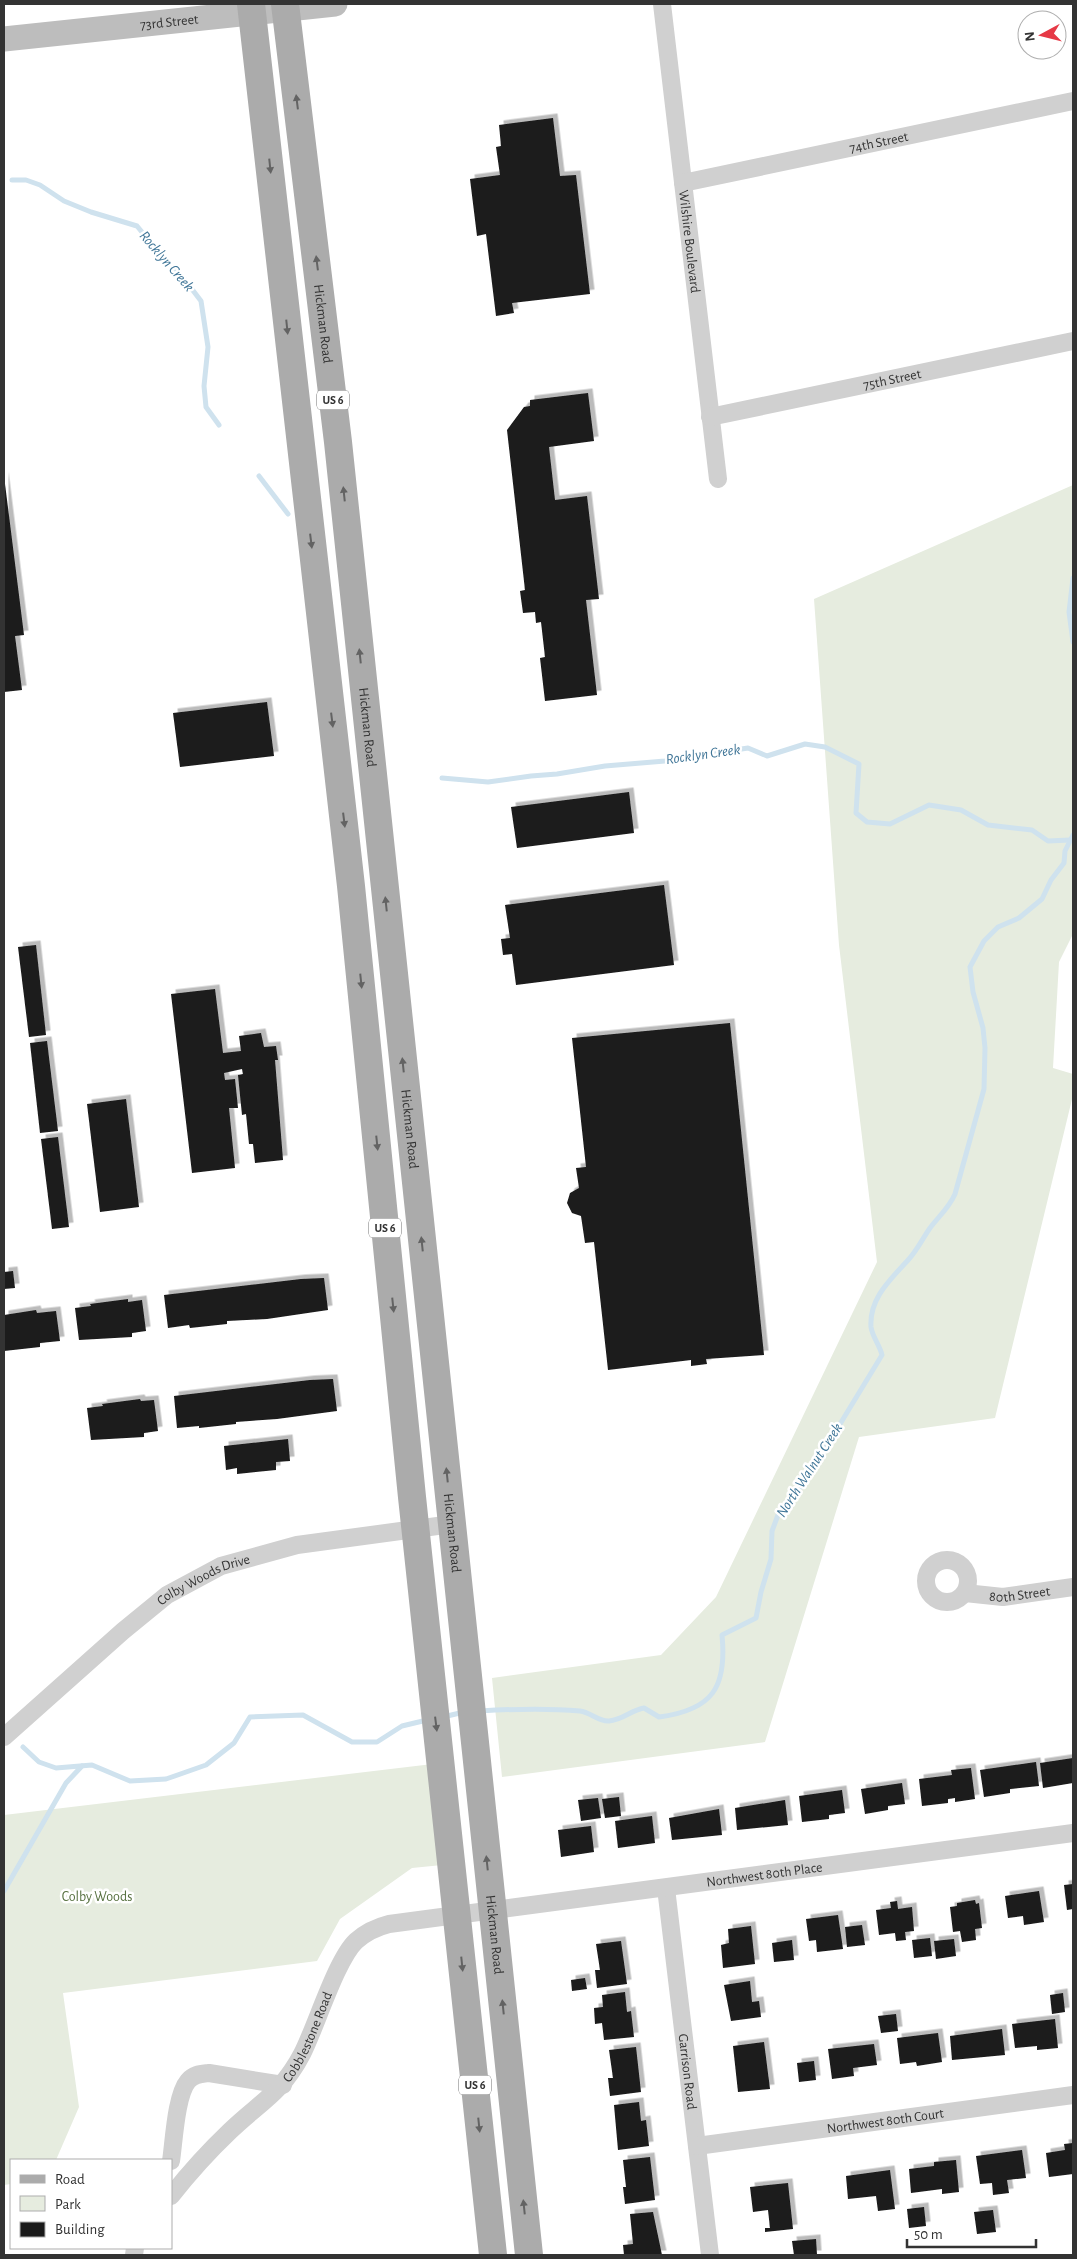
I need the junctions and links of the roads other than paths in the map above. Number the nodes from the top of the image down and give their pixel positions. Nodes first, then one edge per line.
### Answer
1 (335, 4) edge
2 (662, 4) edge
3 (286, 7) edge
4 (252, 8) edge
5 (4, 39) edge
6 (1073, 101) edge
7 (683, 183) junction
8 (1073, 341) edge
9 (710, 417) junction
10 (718, 479) dead end
11 (452, 1524) junction
12 (415, 1529) junction
13 (1073, 1587) edge
14 (965, 1593) dead end
15 (4, 1737) edge
16 (1073, 1833) edge
17 (666, 1888) junction
18 (493, 1912) junction
19 (457, 1915) junction
20 (283, 2085) junction
21 (1073, 2095) edge
22 (697, 2146) junction
23 (171, 2159) edge
24 (172, 2195) edge
25 (493, 2255) edge
26 (529, 2255) edge
27 (710, 2255) edge

1 - 3 main road, 73rd Street
2 - 7 street, Wilshire Boulevard
3 - 4 main road, 73rd Street
11 -> 3 main road, Hickman Road / US 6
4 - 5 main road, 73rd Street
4 -> 12 main road, US 6
6 - 7 street, 74th Street
7 - 9 street, Wilshire Boulevard
8 - 9 street, 75th Street
9 - 10 street, Wilshire Boulevard
11 - 12 street, Colby Woods Drive
18 -> 11 main road, Hickman Road / US 6
12 - 15 street, Colby Woods Drive
12 -> 19 main road, US 6
13 - 14 street, 80th Street
16 - 17 street, Northwest 80th Place
17 - 18 street, Northwest 80th Place
17 - 22 street, Garrison Road
18 - 19 street, Northwest 80th Place
26 -> 18 main road, Hickman Road / US 6
19 - 20 street, Cobblestone Road
19 -> 25 main road, US 6
20 - 23 street
20 - 24 street, Cobblestone Road
21 - 22 street, Northwest 80th Court
22 - 27 street, Garrison Road

